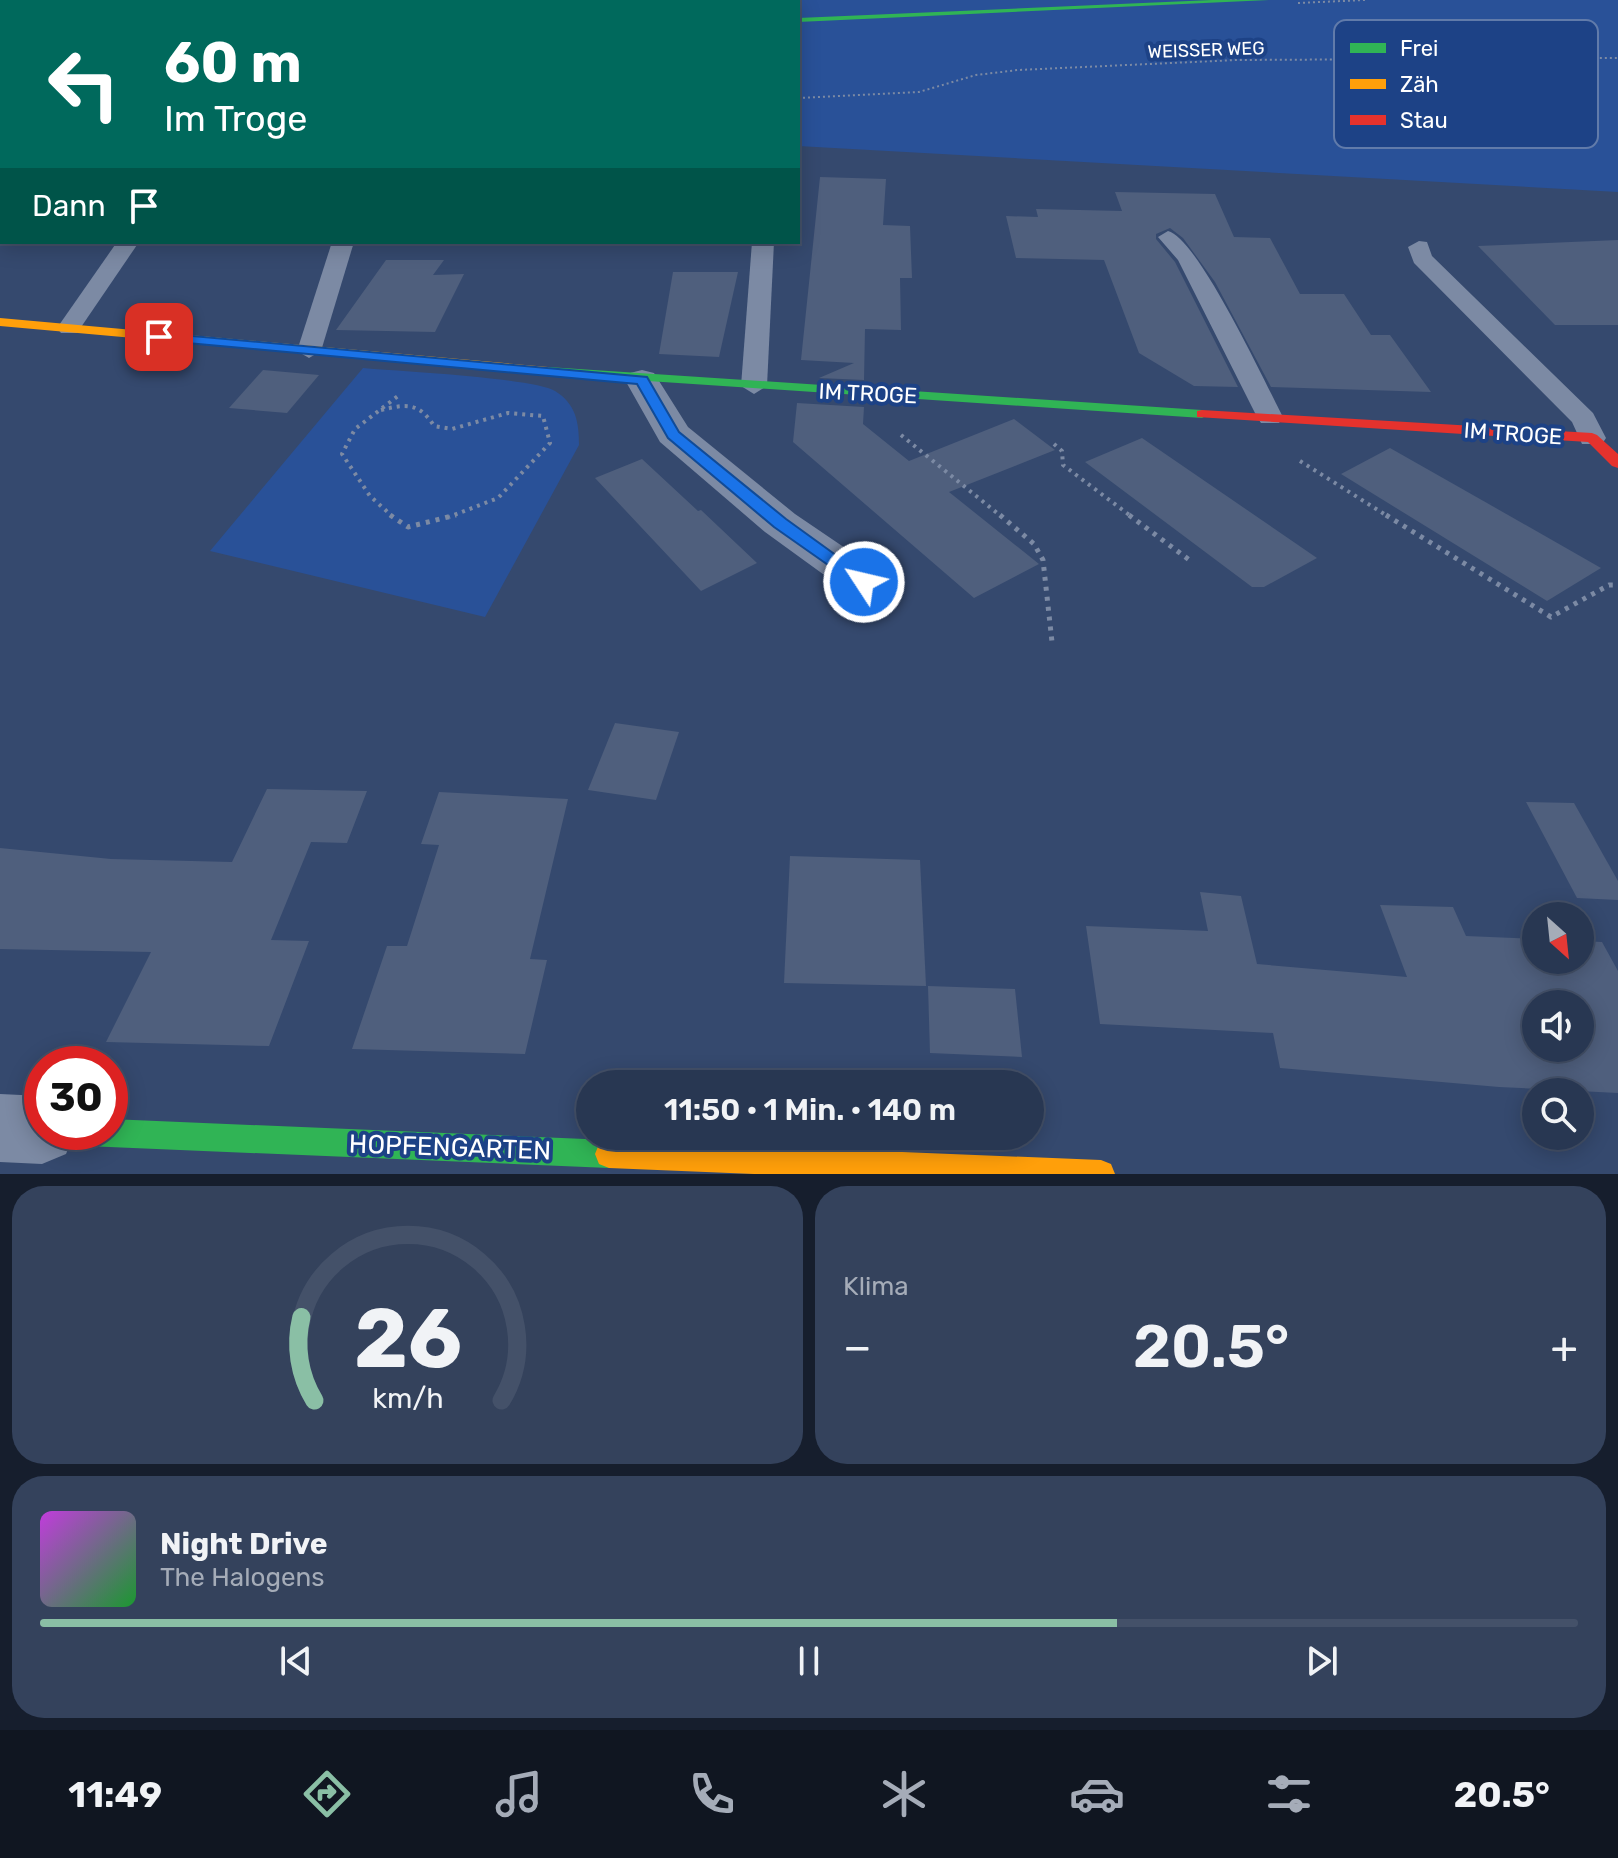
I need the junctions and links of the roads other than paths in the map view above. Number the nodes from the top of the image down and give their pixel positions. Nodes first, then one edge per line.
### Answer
1 (1239, 0) edge
2 (1265, 0) edge
3 (800, 20) edge
4 (1168, 237) dead end
5 (127, 244) edge
6 (342, 244) edge
7 (763, 244) edge
8 (1419, 247) dead end
9 (0, 322) edge
10 (69, 328) junction
11 (309, 351) junction
12 (642, 380) junction
13 (754, 386) junction
14 (1270, 417) junction
15 (1592, 438) junction
16 (1618, 463) edge
17 (864, 582) dead end
18 (0, 1128) edge
19 (24, 1129) edge
20 (128, 1134) edge
21 (1101, 1174) edge

1 - 2 street
1 - 3 street
4 - 14 lane
5 - 10 lane
6 - 11 lane
7 - 13 lane
8 - 15 lane, IM TROGE
9 - 10 street, IM TROGE
10 - 11 street, IM TROGE
11 - 12 street, IM TROGE
12 - 13 street, IM TROGE
12 - 17 street
13 - 14 street, IM TROGE
14 - 15 street, IM TROGE
15 - 16 street
18 - 19 street
20 - 21 street, HOPFENGARTEN

